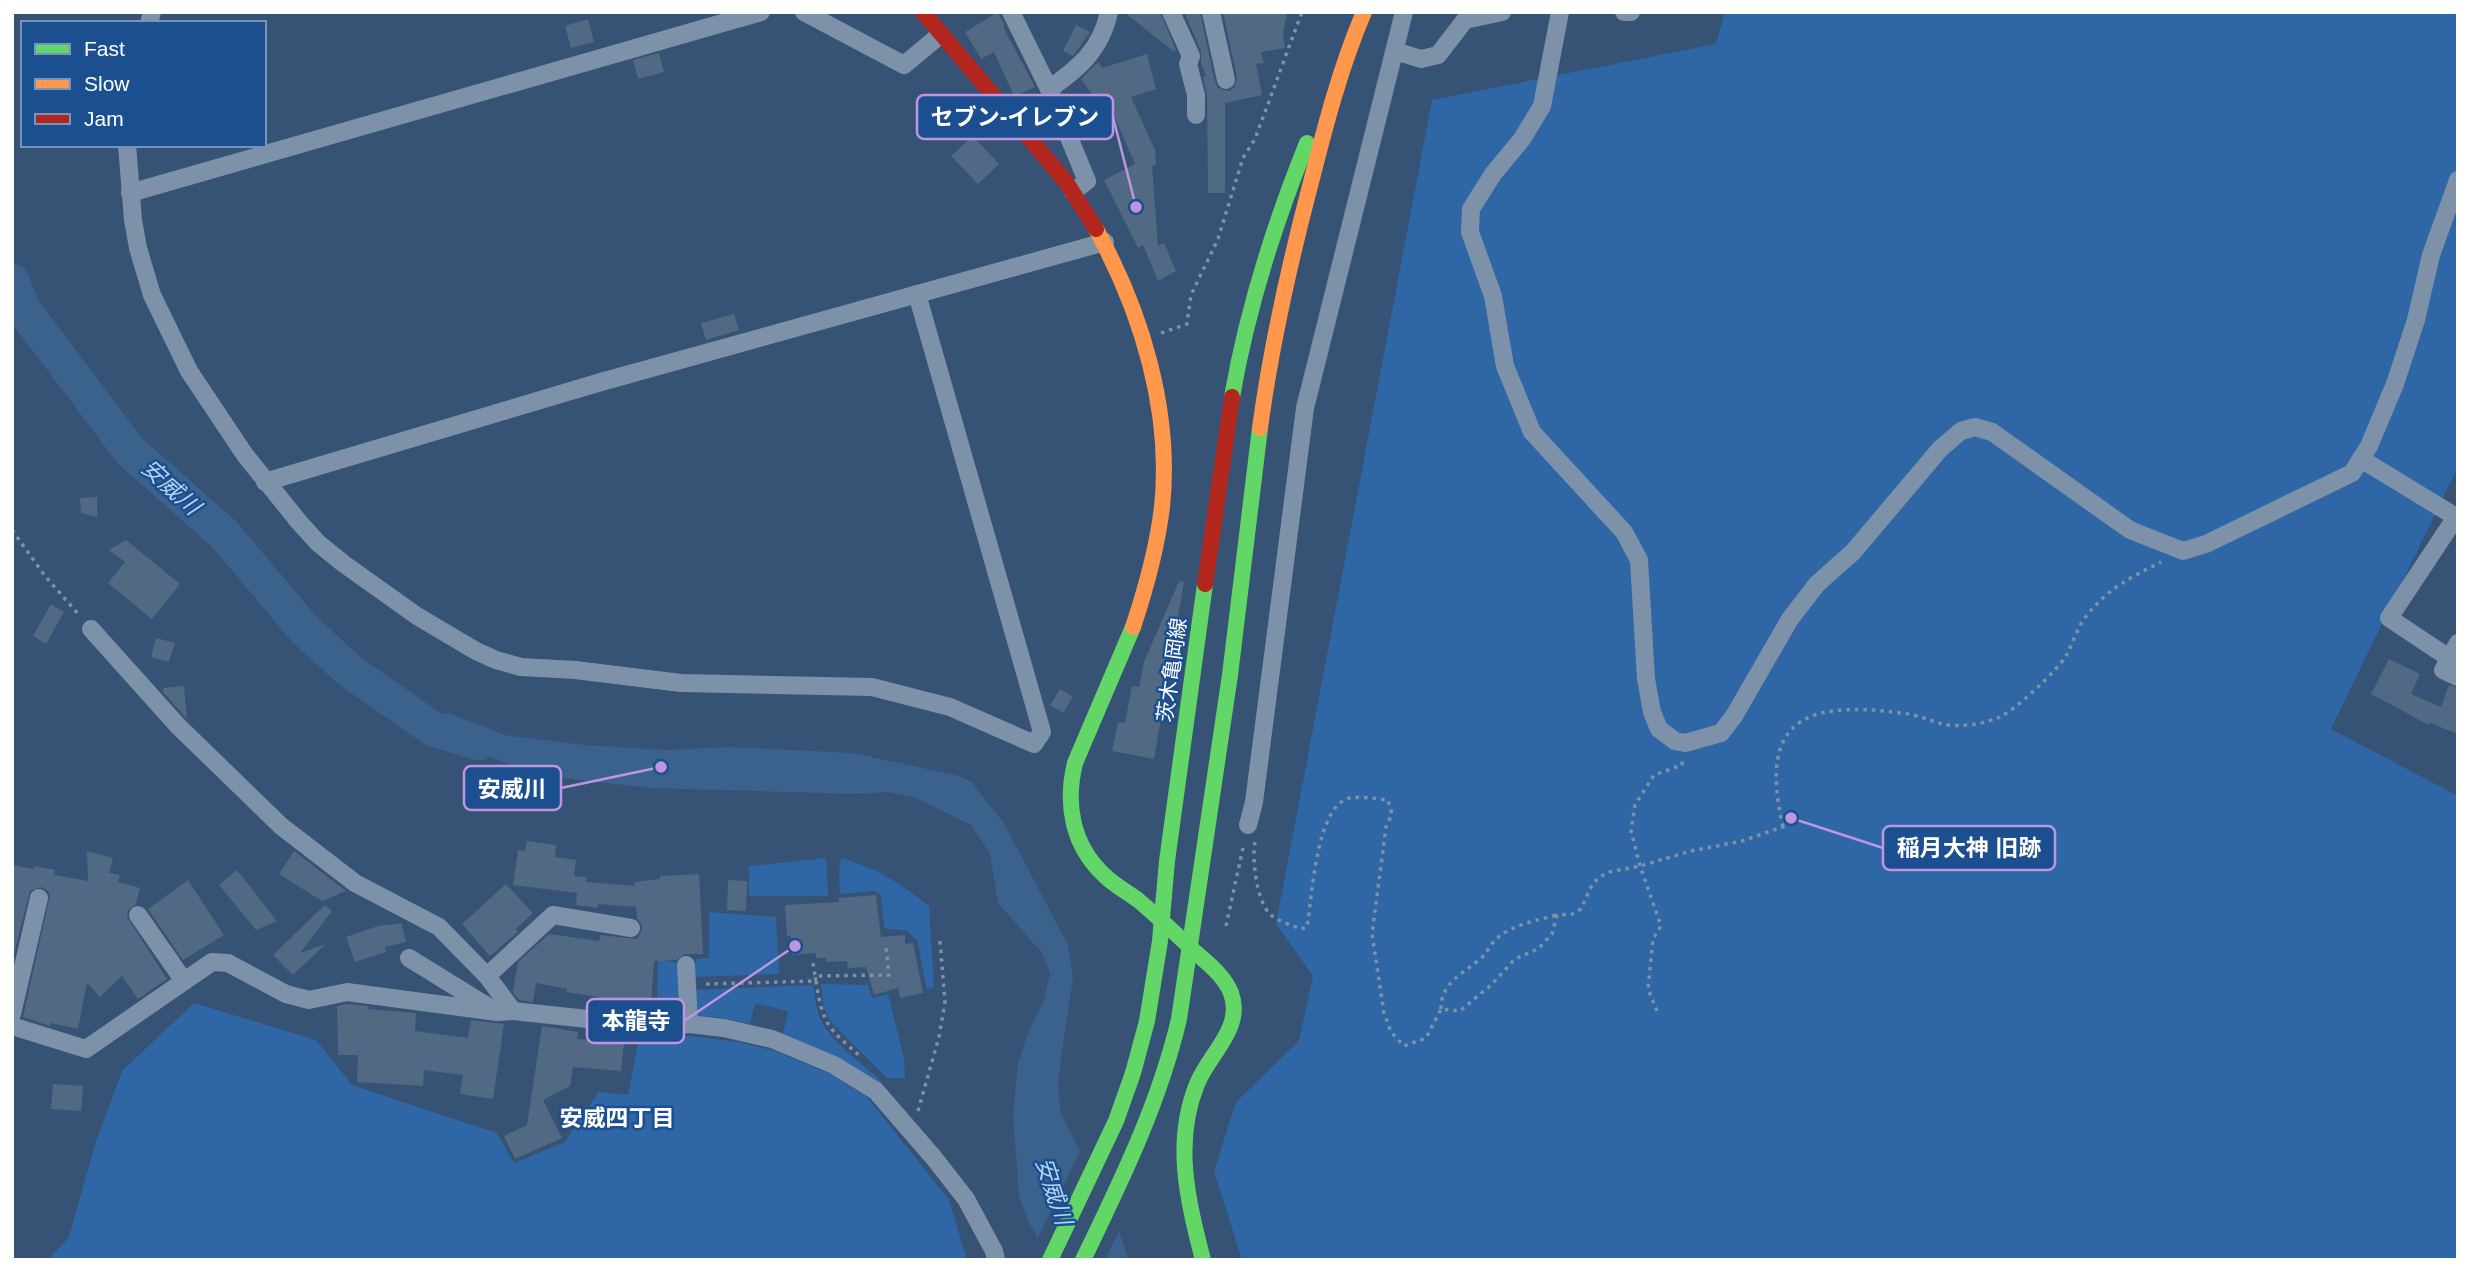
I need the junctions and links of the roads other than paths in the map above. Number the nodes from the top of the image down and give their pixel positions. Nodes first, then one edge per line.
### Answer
1 (761, 12) edge
2 (804, 12) edge
3 (923, 12) edge
4 (1011, 12) edge
5 (1109, 12) edge
6 (1171, 12) edge
7 (1212, 12) edge
8 (1364, 12) edge
9 (1404, 12) edge
10 (1502, 12) edge
11 (1560, 12) edge
12 (1624, 12) edge
13 (1631, 12) edge
14 (940, 35) junction
15 (1395, 51) junction
16 (1226, 80) dead end
17 (1337, 84) junction
18 (1049, 89) junction
19 (1196, 116) dead end
20 (127, 147) edge
21 (2458, 180) edge
22 (1073, 192) junction
23 (130, 193) junction
24 (1105, 242) junction
25 (917, 294) junction
26 (2361, 458) junction
27 (265, 482) junction
28 (91, 629) road end
29 (2454, 651) edge
30 (2458, 677) edge
31 (1248, 825) road end
32 (39, 898) dead end
33 (138, 915) dead end
34 (1163, 923) junction
35 (631, 928) dead end
36 (1191, 947) junction
37 (410, 958) dead end
38 (686, 965) dead end
39 (487, 976) junction
40 (184, 981) junction
41 (505, 1012) junction
42 (12, 1014) edge
43 (689, 1024) junction
44 (12, 1026) edge
45 (996, 1260) edge
46 (1050, 1260) edge
47 (1083, 1260) edge
48 (1203, 1260) edge

1 - 23 street
2 - 14 street
3 - 14 main road
4 - 18 street
5 - 18 street
6 - 19 street
7 - 16 street
8 - 17 main road, 茨木亀岡線
9 - 15 street
10 - 15 street
11 - 26 street
12 - 13 street
14 - 22 main road
15 - 31 street
17 - 34 main road, 茨木亀岡線
17 - 36 main road, 茨木亀岡線
18 - 22 street
20 - 23 street
21 - 26 street
22 - 24 main road
23 - 27 street
24 - 25 street
24 - 34 main road
25 - 27 street
25 - 27 street
26 - 29 street
28 - 39 street
29 - 30 street
32 - 42 street
33 - 40 street
34 - 36 main road
34 - 46 main road, 茨木亀岡線
35 - 39 street
36 - 47 main road, 茨木亀岡線
36 - 48 main road
37 - 41 street
38 - 43 street
39 - 41 street
40 - 41 street
40 - 44 street
41 - 43 street
43 - 45 street

